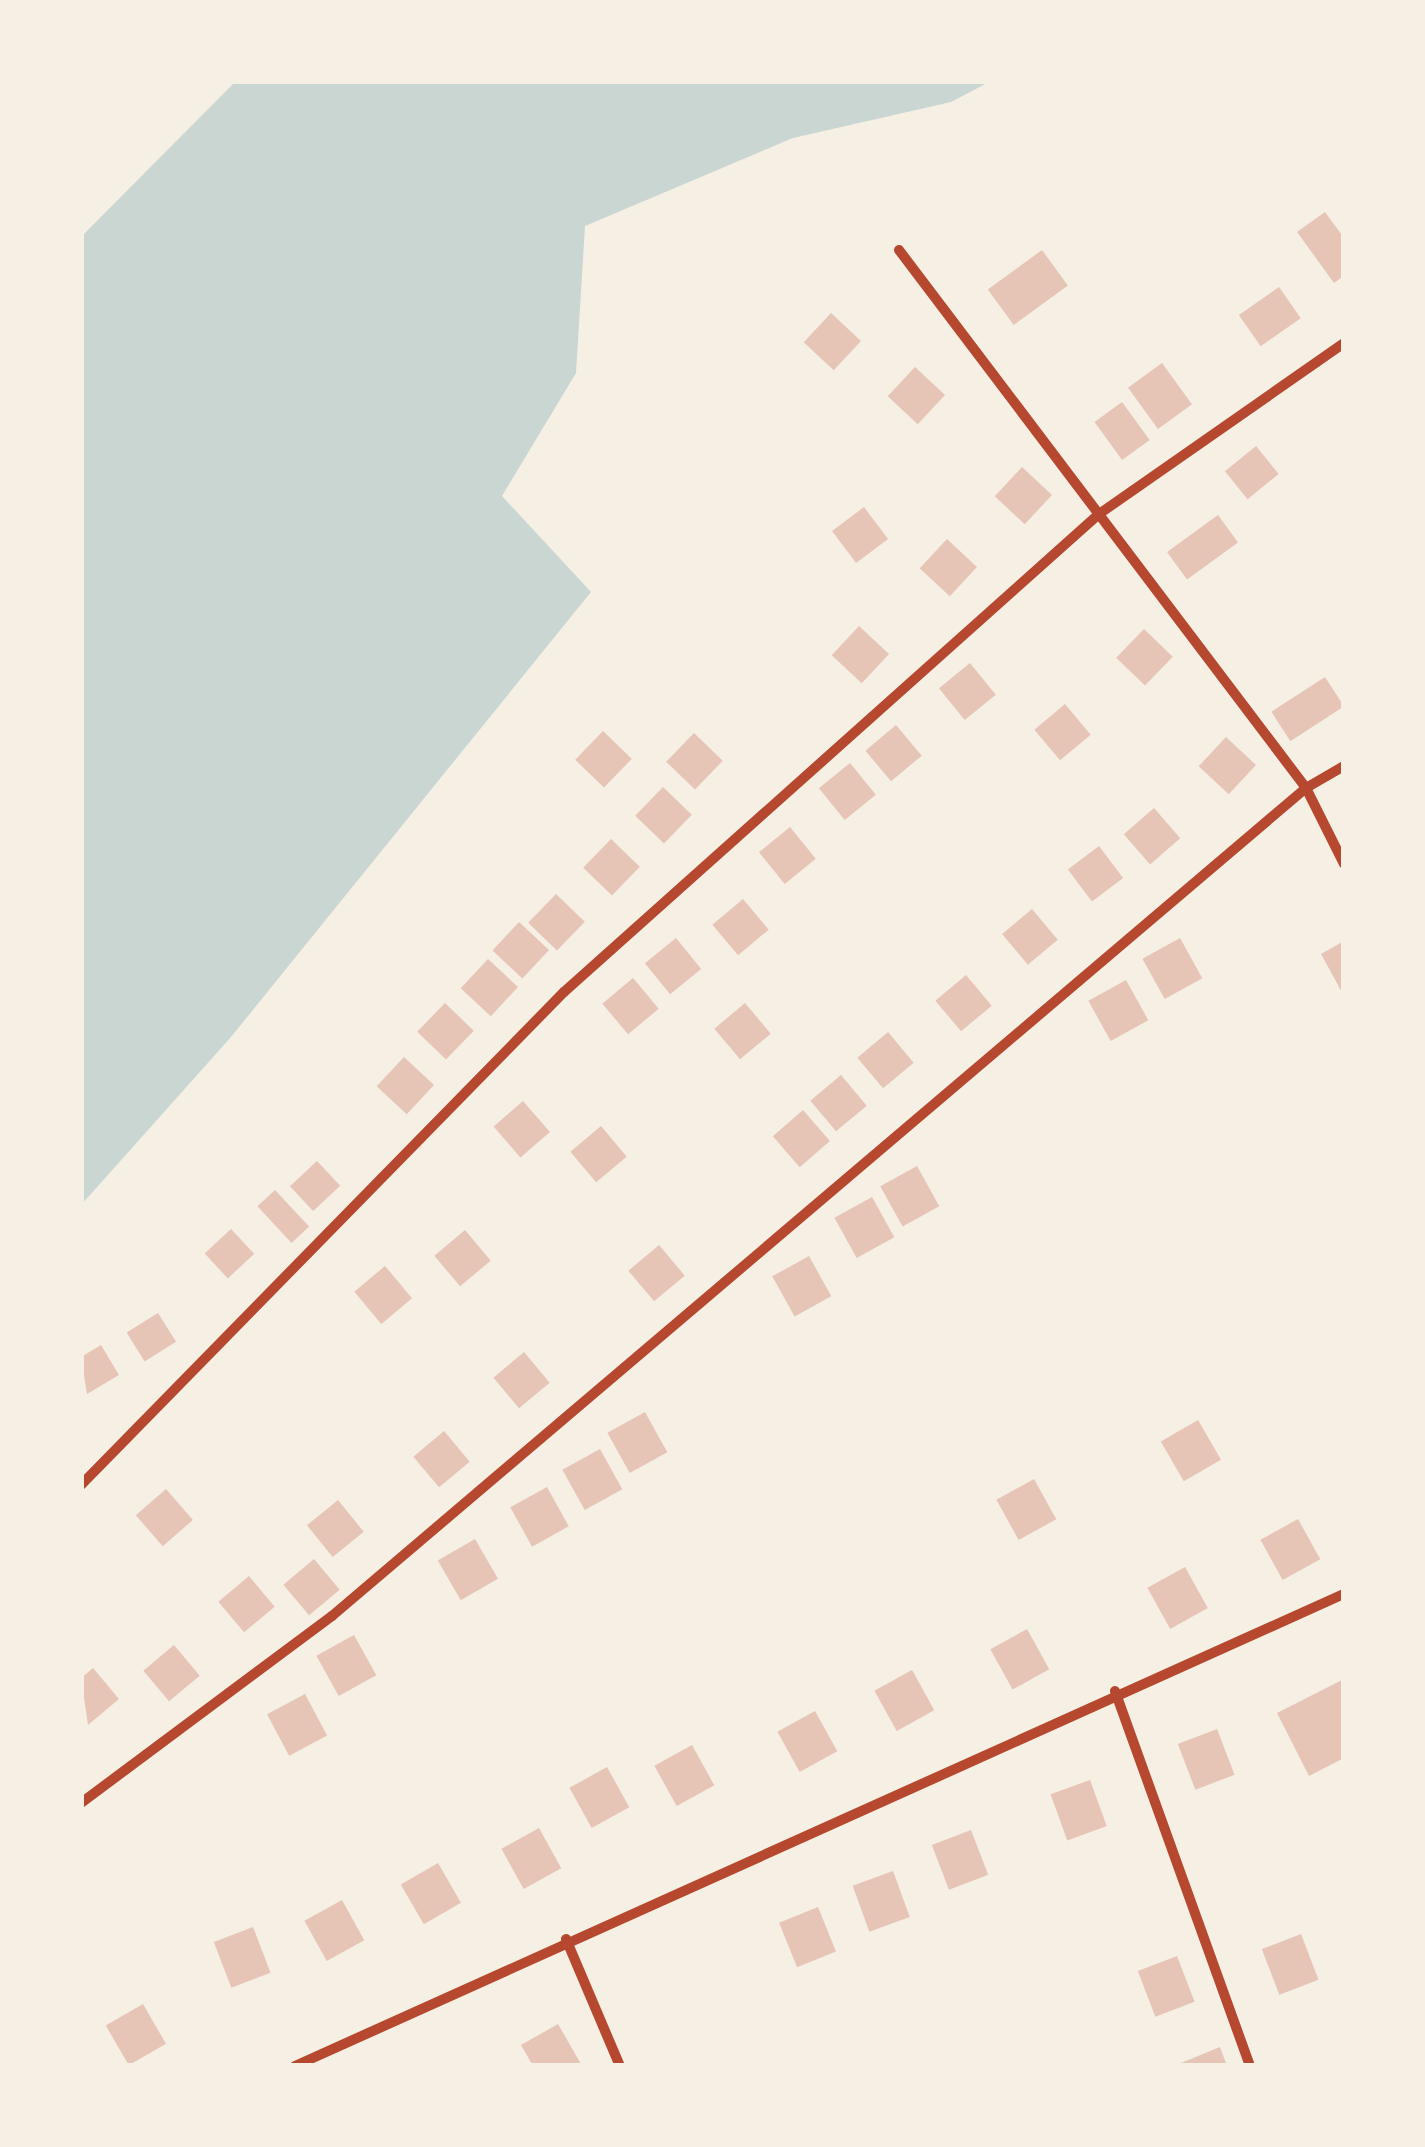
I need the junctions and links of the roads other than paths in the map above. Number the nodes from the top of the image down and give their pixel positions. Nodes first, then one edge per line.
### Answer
1 (898, 250) dead end
2 (1344, 343) edge
3 (1099, 514) junction
4 (1344, 766) edge
5 (1306, 788) junction
6 (1344, 864) edge
7 (81, 1485) edge
8 (1344, 1594) edge
9 (1115, 1691) junction
10 (81, 1803) edge
11 (566, 1939) junction
12 (295, 2066) edge
13 (620, 2066) edge
14 (1250, 2066) edge

1 - 3 street
2 - 3 street
3 - 5 street
3 - 7 street
4 - 5 street
5 - 6 street
5 - 10 street
8 - 9 street
9 - 11 street
9 - 14 street
11 - 12 street
11 - 13 street

